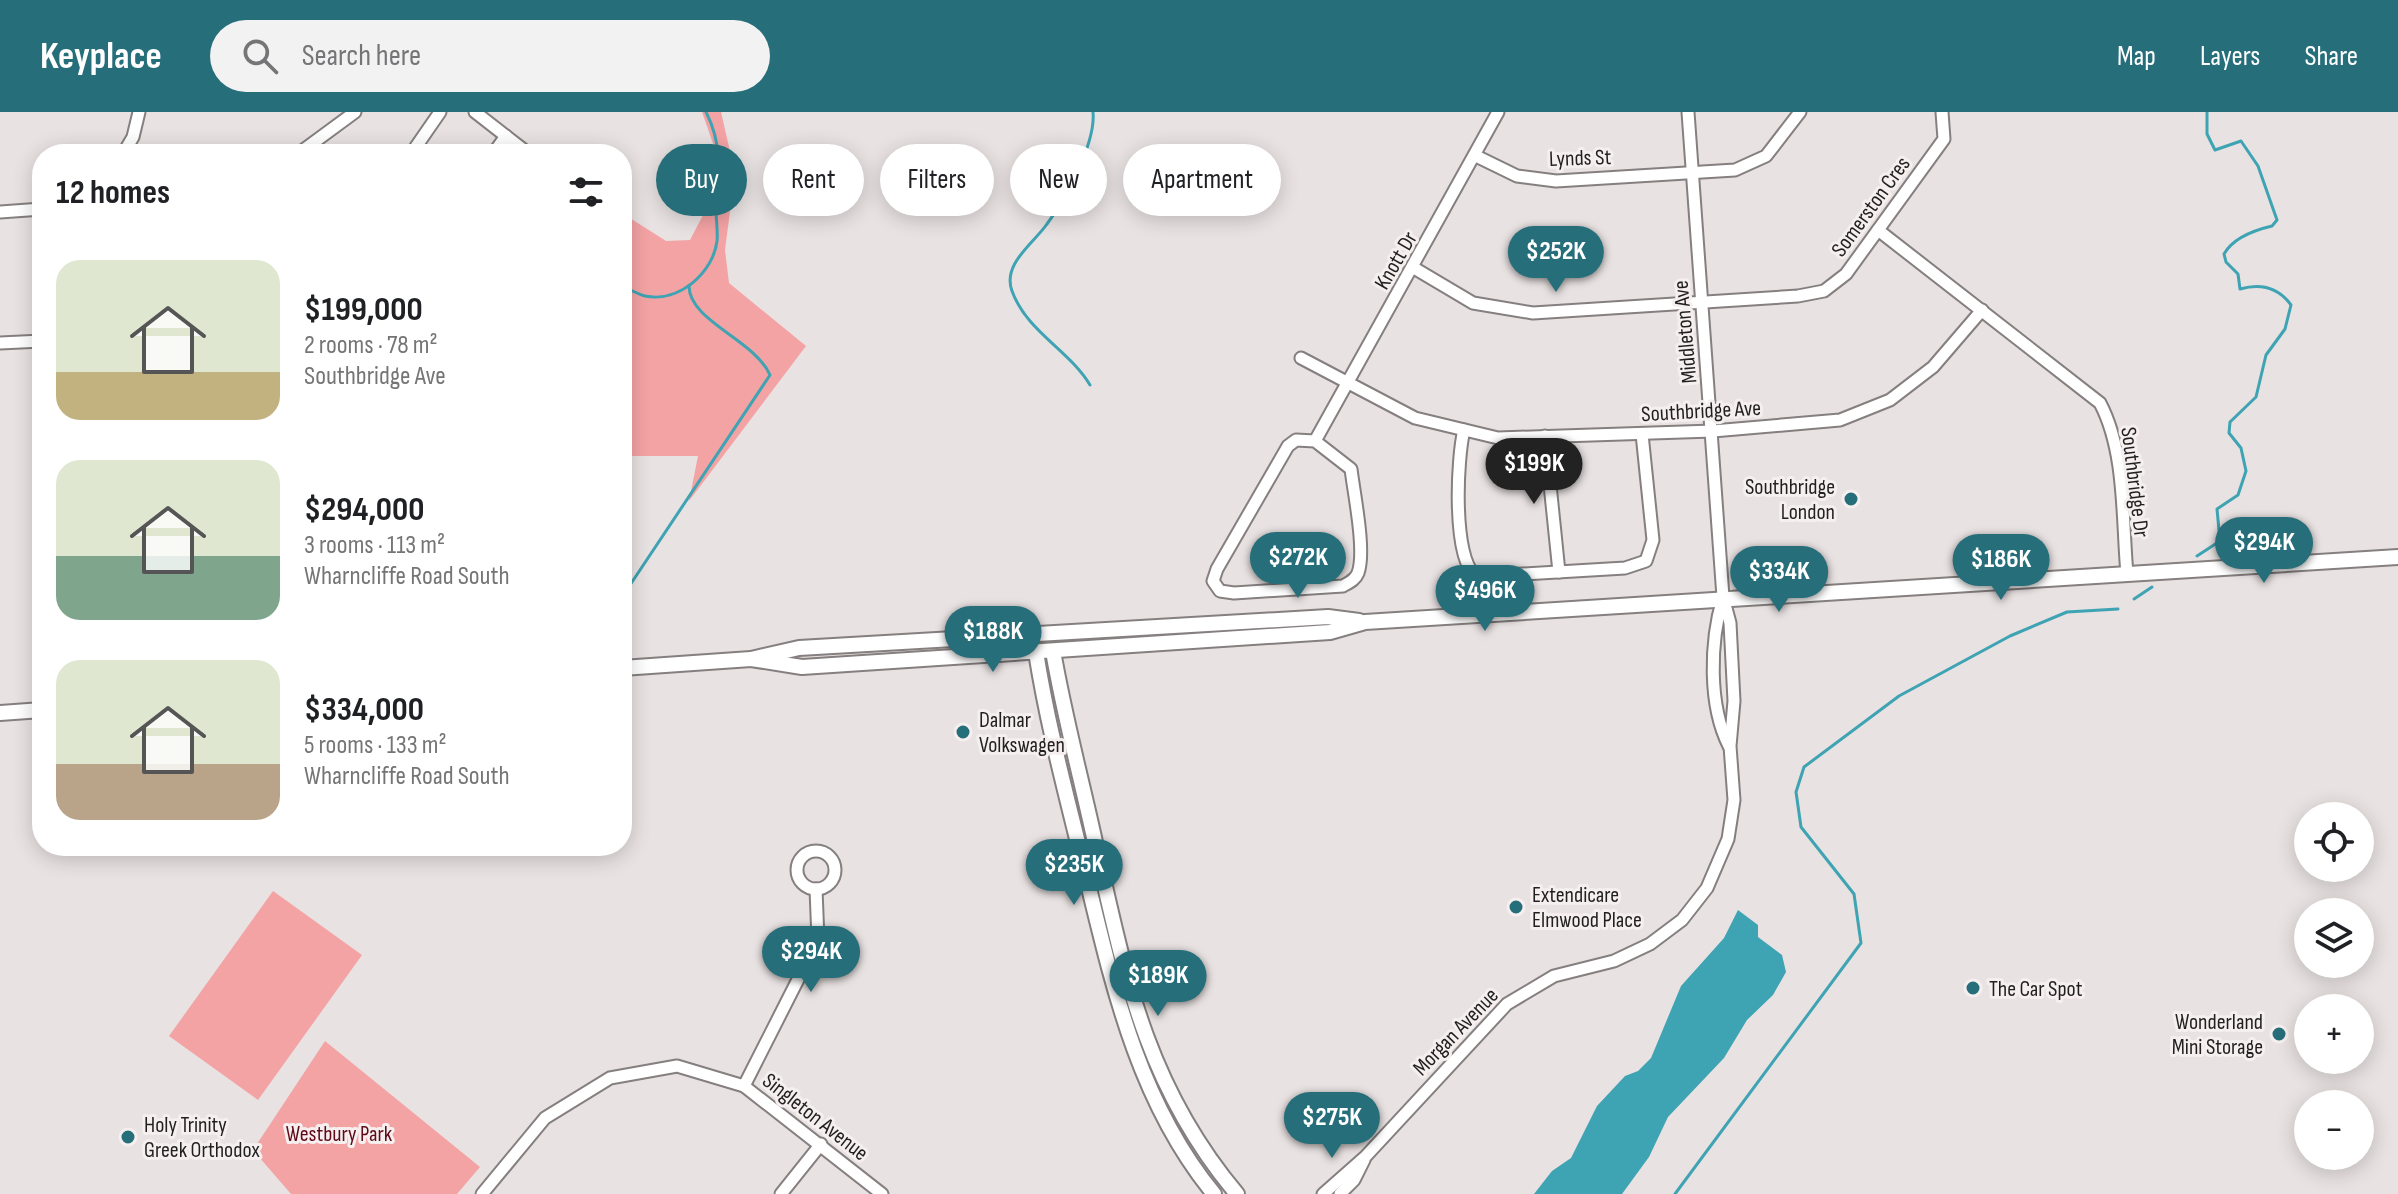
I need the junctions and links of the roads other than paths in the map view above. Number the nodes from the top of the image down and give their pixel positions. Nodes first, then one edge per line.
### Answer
1 (139, 112) edge
2 (355, 112) edge
3 (440, 112) edge
4 (475, 112) edge
5 (1498, 112) edge
6 (1688, 112) edge
7 (1800, 112) edge
8 (1942, 112) edge
9 (506, 136) junction
10 (129, 144) edge
11 (312, 144) edge
12 (417, 144) edge
13 (500, 144) edge
14 (516, 144) edge
15 (1476, 156) junction
16 (1691, 171) junction
17 (32, 210) edge
18 (0, 212) edge
19 (1878, 230) junction
20 (1414, 268) junction
21 (1700, 304) junction
22 (1982, 310) junction
23 (32, 341) edge
24 (0, 343) edge
25 (1301, 358) dead end
26 (1347, 384) junction
27 (1464, 430) junction
28 (1713, 431) junction
29 (1642, 434) junction
30 (1545, 436) junction
31 (1315, 441) junction
32 (2398, 557) edge
33 (1559, 572) junction
34 (2127, 574) junction
35 (1723, 597) junction
36 (1365, 622) junction
37 (1053, 651) junction
38 (1036, 652) junction
39 (751, 659) junction
40 (632, 667) edge
41 (32, 711) edge
42 (0, 713) edge
43 (816, 889) dead end
44 (744, 1086) junction
45 (821, 1144) junction
46 (1366, 1156) junction
47 (482, 1194) edge
48 (781, 1194) edge
49 (882, 1194) edge
50 (1214, 1194) edge
51 (1237, 1194) edge
52 (1323, 1194) edge
53 (1340, 1194) edge

1 - 10 street
2 - 11 street
3 - 12 street
4 - 9 street
5 - 15 street, Knott Dr
6 - 16 street, Middleton Ave
7 - 16 street
8 - 19 street, Somerston Cres
9 - 13 street
9 - 14 street
15 - 16 street, Lynds St
15 - 20 street, Knott Dr
16 - 21 street, Middleton Ave
17 - 18 street
19 - 21 street, Somerston Cres
19 - 22 street, Southbridge Dr
20 - 21 street, Somerston Cres
20 - 26 street, Knott Dr
21 - 28 street, Middleton Ave
22 - 28 street, Southbridge Ave
22 - 34 street, Southbridge Dr
23 - 24 street
25 - 26 street, Southbridge Ave
26 - 27 street, Southbridge Ave
26 - 31 street, Knott Dr
27 - 30 street, Southbridge Ave
27 - 33 street
28 - 29 street, Southbridge Ave
28 - 35 street, Middleton Ave
29 - 30 street, Southbridge Ave
29 - 33 street
30 - 33 street
31 - 31 street
32 - 34 main road
34 - 35 main road
35 - 36 main road
35 - 46 street, Morgan Avenue
36 - 37 main road
36 - 39 main road
37 - 38 main road
37 - 51 main road
38 - 39 main road
38 - 50 main road
39 - 40 main road
41 - 42 main road
43 - 44 street
44 - 45 street, Singleton Avenue
44 - 47 street, Singleton Avenue
45 - 48 street
45 - 49 street, Singleton Avenue
46 - 52 street, Morgan Avenue
46 - 53 street, Morgan Avenue

